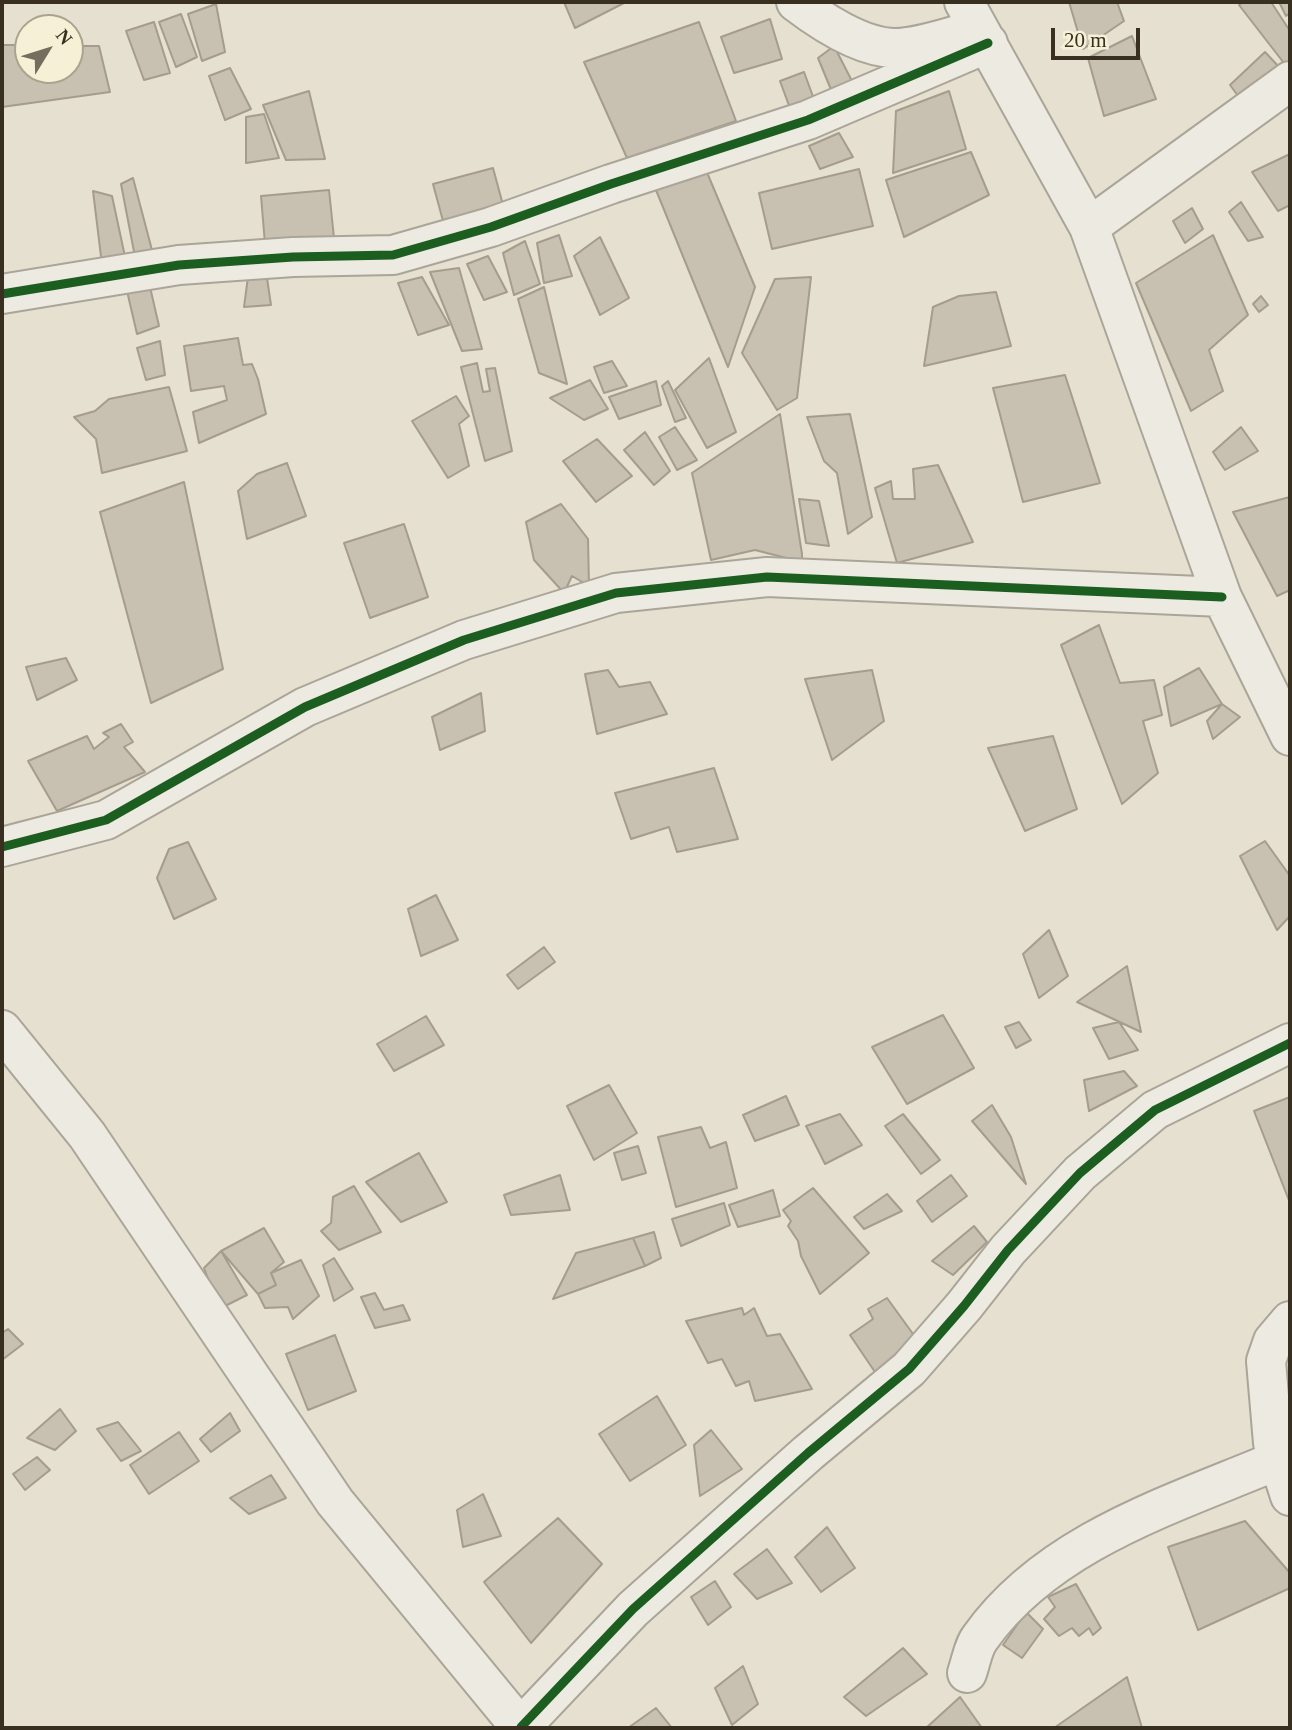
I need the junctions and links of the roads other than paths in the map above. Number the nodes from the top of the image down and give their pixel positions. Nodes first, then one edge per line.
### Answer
1 (796, 2) edge
2 (978, 24) edge
3 (1290, 81) edge
4 (1089, 226) junction
5 (2, 294) edge
6 (1222, 597) junction
7 (1290, 736) edge
8 (2, 847) edge
9 (2, 1030) edge
10 (1290, 1043) edge
11 (1290, 1321) edge
12 (1279, 1460) junction
13 (1290, 1496) edge
14 (967, 1673) dead end
15 (521, 1728) edge

1 - 2 street
2 - 4 street
2 - 5 street
3 - 4 street
4 - 6 street
6 - 7 street
6 - 8 street
9 - 15 street
10 - 15 street
11 - 12 street
12 - 13 street
12 - 14 street

